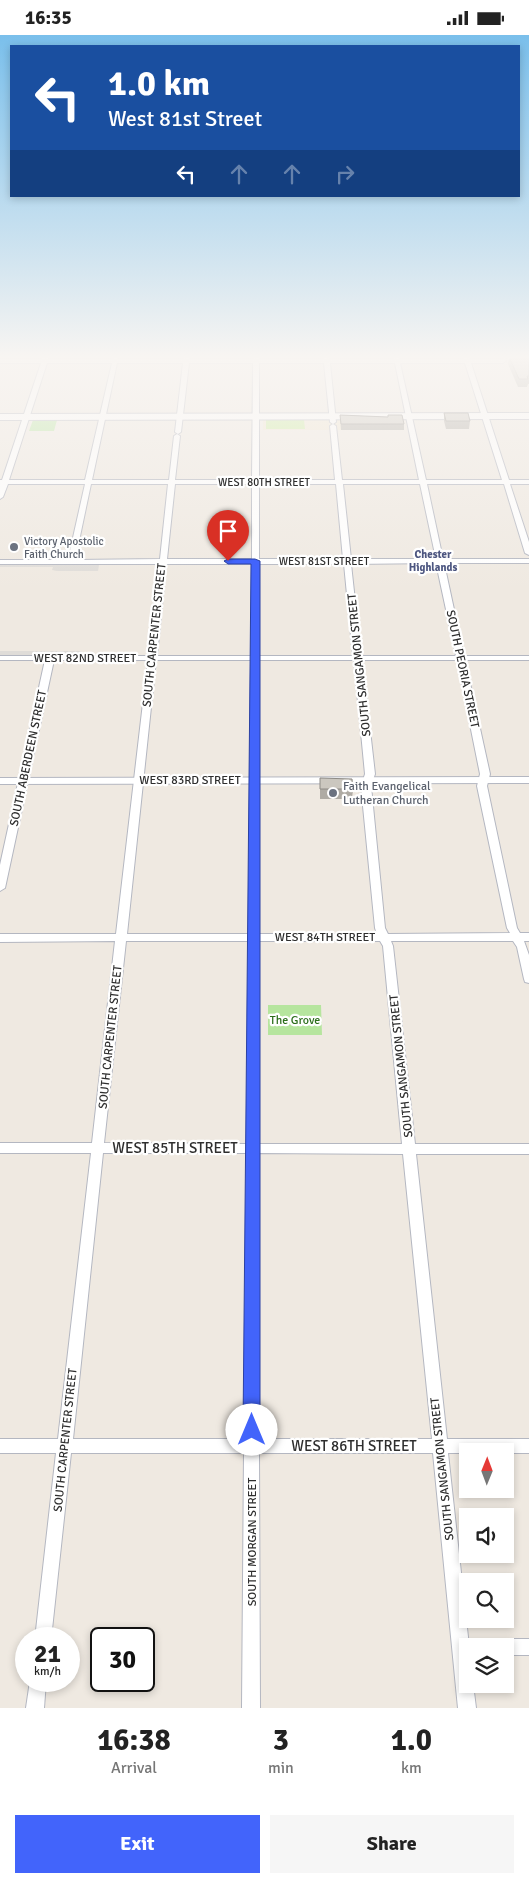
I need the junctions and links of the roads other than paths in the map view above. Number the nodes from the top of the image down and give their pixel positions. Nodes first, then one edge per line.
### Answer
1 (20, 434) edge
2 (99, 434) edge
3 (178, 434) edge
4 (256, 434) edge
5 (334, 434) edge
6 (412, 434) edge
7 (491, 434) edge
8 (2, 482) edge
9 (88, 482) junction
10 (171, 482) junction
11 (256, 482) junction
12 (339, 482) junction
13 (423, 482) junction
14 (506, 482) junction
15 (529, 482) edge
16 (0, 497) edge
17 (529, 553) edge
18 (0, 561) edge
19 (71, 561) junction
20 (162, 561) junction
21 (255, 561) junction
22 (348, 561) junction
23 (440, 561) junction
24 (529, 561) edge
25 (0, 658) edge
26 (50, 658) junction
27 (152, 658) junction
28 (255, 658) junction
29 (358, 658) junction
30 (460, 658) junction
31 (529, 658) edge
32 (254, 780) junction
33 (368, 780) junction
34 (483, 780) junction
35 (529, 780) edge
36 (0, 781) edge
37 (23, 781) junction
38 (138, 781) junction
39 (0, 888) edge
40 (121, 937) junction
41 (254, 937) junction
42 (385, 937) junction
43 (517, 937) junction
44 (529, 937) edge
45 (0, 938) edge
46 (529, 979) edge
47 (0, 1148) edge
48 (97, 1148) junction
49 (253, 1149) junction
50 (410, 1149) junction
51 (529, 1149) edge
52 (0, 1446) edge
53 (64, 1446) junction
54 (252, 1446) junction
55 (440, 1446) junction
56 (529, 1446) edge
57 (44, 1627) edge
58 (463, 1638) edge
59 (514, 1647) edge
60 (529, 1647) edge
61 (37, 1692) edge
62 (466, 1693) edge
63 (35, 1708) edge
64 (251, 1708) edge
65 (467, 1708) edge

1 - 8 street
2 - 9 street
3 - 10 street, SOUTH CARPENTER STREET
4 - 11 street, SOUTH MORGAN STREET
5 - 12 street, SOUTH SANGAMON STREET
6 - 13 street, SOUTH PEORIA STREET
7 - 14 street
8 - 9 street, WEST 80TH STREET
8 - 16 street
9 - 10 street, WEST 80TH STREET
9 - 19 street
10 - 11 street, WEST 80TH STREET
10 - 20 street, SOUTH CARPENTER STREET
11 - 12 street, WEST 80TH STREET
11 - 21 street, SOUTH MORGAN STREET
12 - 13 street, WEST 80TH STREET
12 - 22 street, SOUTH SANGAMON STREET
13 - 14 street, WEST 80TH STREET
13 - 23 street, SOUTH PEORIA STREET
14 - 15 street, WEST 80TH STREET
14 - 17 street
18 - 19 street, WEST 81ST STREET
19 - 20 street, WEST 81ST STREET
20 - 21 street, WEST 81ST STREET
20 - 27 street, SOUTH CARPENTER STREET
21 - 22 street, WEST 81ST STREET
21 - 28 street, SOUTH MORGAN STREET
22 - 23 street, WEST 81ST STREET
22 - 29 street, SOUTH SANGAMON STREET
23 - 24 street, WEST 81ST STREET
23 - 30 street, SOUTH PEORIA STREET
25 - 26 street, WEST 82ND STREET
26 - 27 street, WEST 82ND STREET
26 - 37 street, SOUTH ABERDEEN STREET
27 - 28 street, WEST 82ND STREET
27 - 38 street, SOUTH CARPENTER STREET
28 - 29 street, WEST 82ND STREET
28 - 32 street, SOUTH MORGAN STREET
29 - 30 street, WEST 82ND STREET
29 - 33 street, SOUTH SANGAMON STREET
30 - 31 street, WEST 82ND STREET
30 - 34 street, SOUTH PEORIA STREET
32 - 33 street, WEST 83RD STREET
32 - 38 street, WEST 83RD STREET
32 - 41 street, SOUTH MORGAN STREET
33 - 34 street, WEST 83RD STREET
33 - 42 street, SOUTH SANGAMON STREET
34 - 35 street, WEST 83RD STREET
34 - 43 street, SOUTH PEORIA STREET
36 - 37 street, WEST 83RD STREET
37 - 38 street, WEST 83RD STREET
37 - 39 street, SOUTH ABERDEEN STREET
38 - 40 street, SOUTH CARPENTER STREET
40 - 41 street, WEST 84TH STREET
40 - 45 street, WEST 84TH STREET
40 - 48 street, SOUTH CARPENTER STREET
41 - 42 street, WEST 84TH STREET
41 - 49 street, SOUTH MORGAN STREET
42 - 43 street, WEST 84TH STREET
42 - 50 street, SOUTH SANGAMON STREET
43 - 44 street, WEST 84TH STREET
43 - 46 street, SOUTH PEORIA STREET
47 - 48 street, WEST 85TH STREET
48 - 49 street, WEST 85TH STREET
48 - 53 street, SOUTH CARPENTER STREET
49 - 50 street, WEST 85TH STREET
49 - 54 street, SOUTH MORGAN STREET
50 - 51 street, WEST 85TH STREET
50 - 55 street, SOUTH SANGAMON STREET
52 - 53 street, WEST 86TH STREET
53 - 54 street, WEST 86TH STREET
53 - 57 street, SOUTH CARPENTER STREET
54 - 55 street, WEST 86TH STREET
54 - 64 street, SOUTH MORGAN STREET
55 - 56 street, WEST 86TH STREET
55 - 58 street, SOUTH SANGAMON STREET
59 - 60 street
61 - 63 street
62 - 65 street, SOUTH SANGAMON STREET

